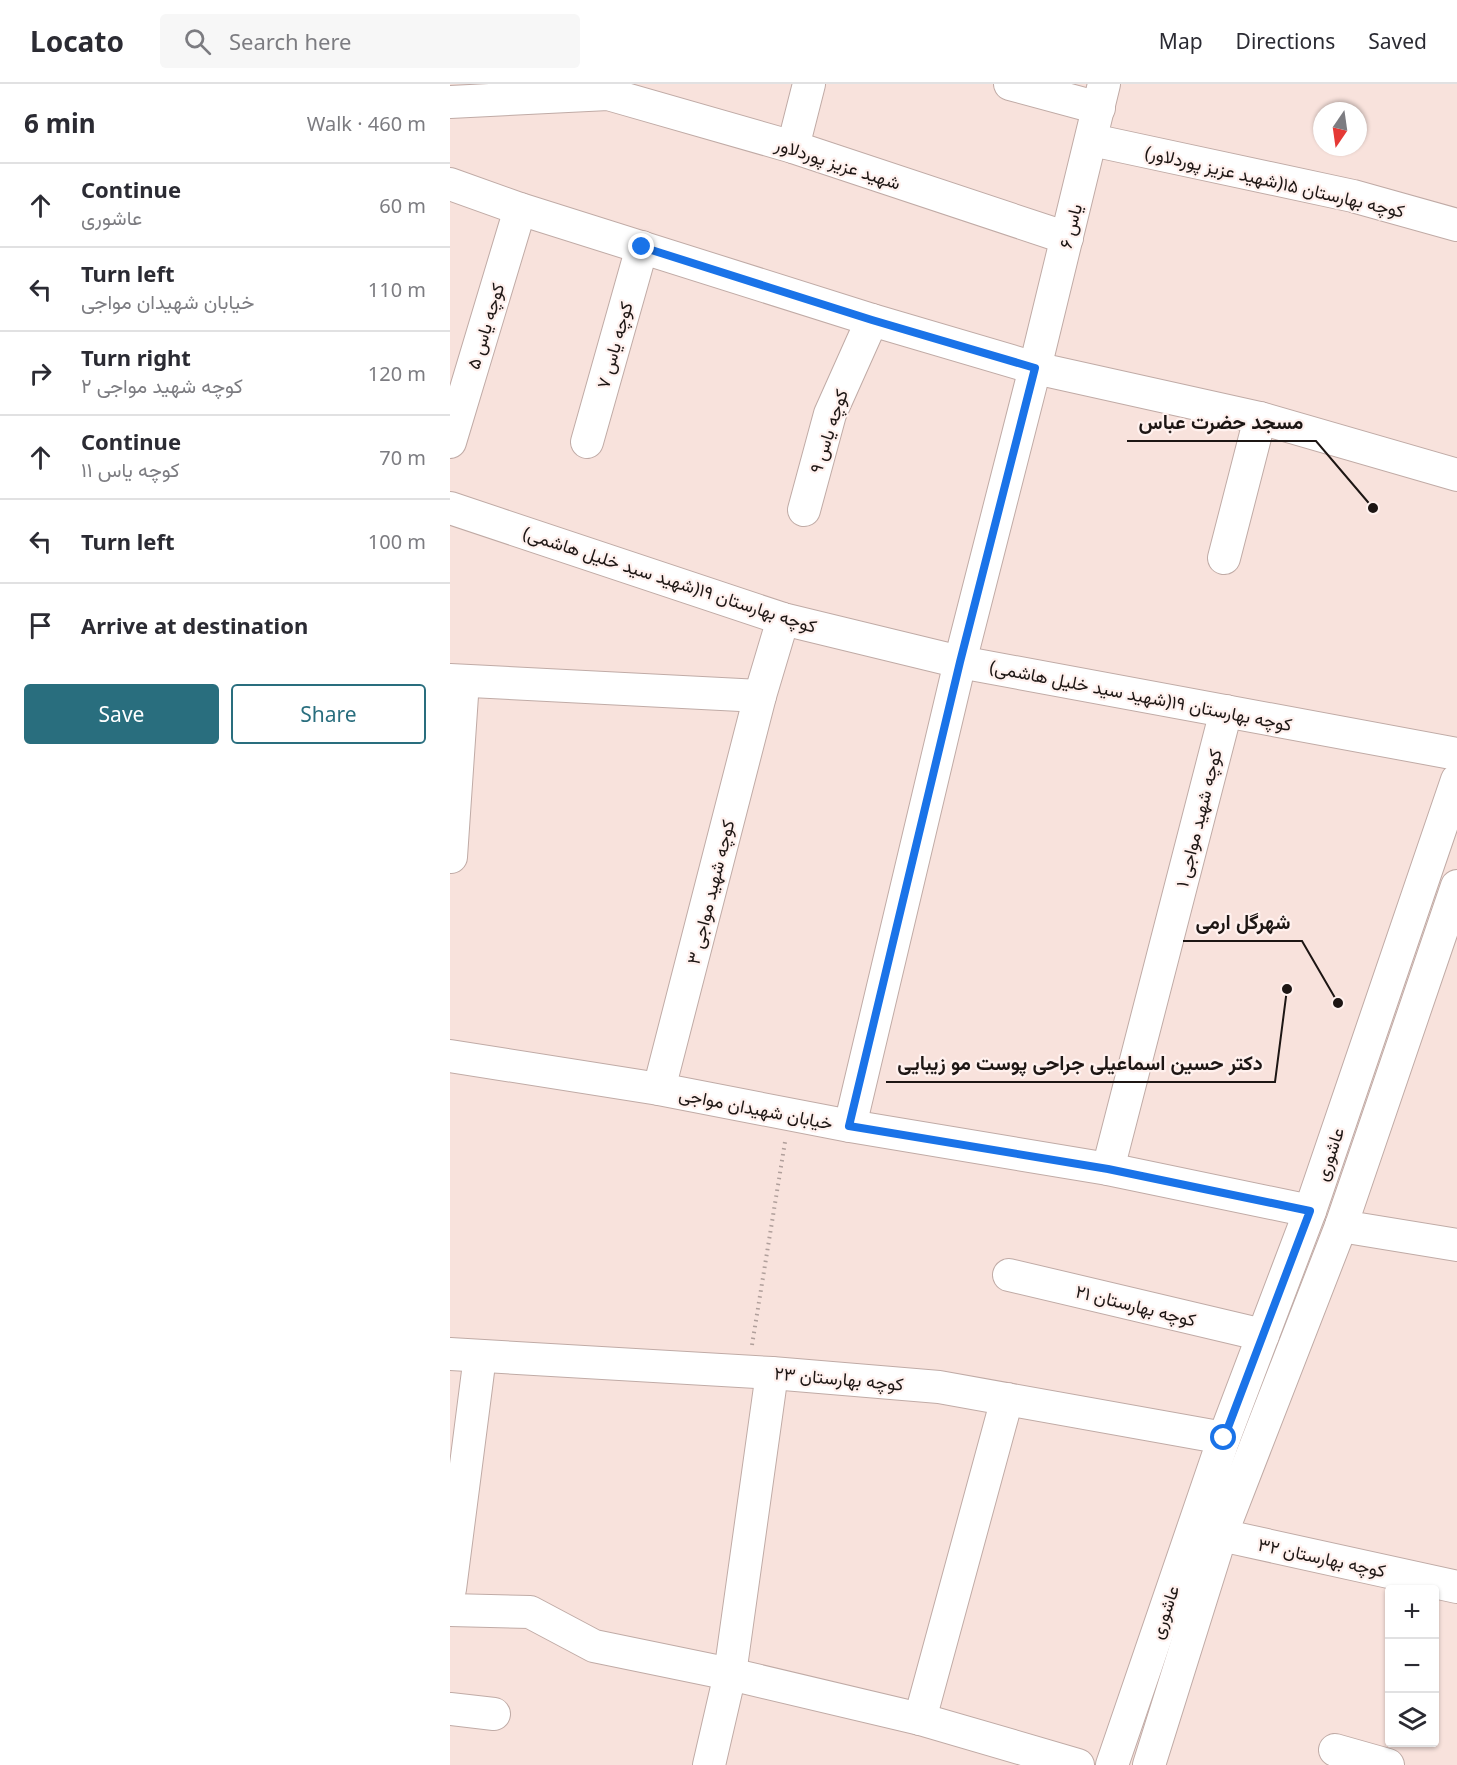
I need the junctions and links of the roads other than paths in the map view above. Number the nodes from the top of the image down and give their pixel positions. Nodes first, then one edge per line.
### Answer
1 (809, 84) edge
2 (1010, 84) edge
3 (609, 89) edge
4 (1102, 96) edge
5 (450, 102) edge
6 (1092, 140) junction
7 (793, 147) junction
8 (450, 184) edge
9 (520, 209) junction
10 (1457, 225) edge
11 (1067, 238) junction
12 (642, 247) junction
13 (872, 320) junction
14 (1035, 368) junction
15 (1260, 418) junction
16 (450, 442) edge
17 (587, 442) dead end
18 (1457, 475) edge
19 (450, 507) edge
20 (804, 510) dead end
21 (1224, 558) dead end
22 (783, 619) junction
23 (960, 662) junction
24 (457, 681) edge
25 (760, 696) junction
26 (1226, 711) junction
27 (1457, 754) edge
28 (1457, 780) edge
29 (451, 857) edge
30 (1456, 894) edge
31 (450, 1056) edge
32 (659, 1089) junction
33 (849, 1126) junction
34 (1108, 1169) junction
35 (1310, 1211) junction
36 (1341, 1226) junction
37 (1457, 1245) edge
38 (1009, 1275) dead end
39 (1263, 1335) junction
40 (465, 1355) edge
41 (759, 1372) junction
42 (1007, 1399) junction
43 (1224, 1438) junction
44 (1221, 1535) junction
45 (1457, 1587) edge
46 (450, 1589) edge
47 (450, 1610) edge
48 (730, 1674) junction
49 (450, 1709) edge
50 (494, 1714) dead end
51 (920, 1719) junction
52 (1335, 1750) dead end
53 (709, 1765) edge
54 (1078, 1765) edge
55 (1112, 1765) edge
56 (1149, 1765) edge
57 (1388, 1765) edge

1 - 7 street
2 - 4 street
3 - 5 street, شهید عزیز پوردلاور
3 - 7 street, شهید عزیز پوردلاور
4 - 6 street, یاس ۶
6 - 10 street, کوچه بهارستان ۱۵(شهید عزیز پوردلاور)
6 - 11 street, یاس ۶
7 - 11 street, شهید عزیز پوردلاور
8 - 9 street
9 - 12 street
9 - 16 street, کوچه یاس ۵
11 - 14 street, یاس ۶
12 - 13 street
12 - 17 street, کوچه یاس ۷
13 - 14 street
13 - 20 street, کوچه یاس ۹
14 - 15 street
14 - 23 street, یاس ۶
15 - 18 street
15 - 21 street
19 - 22 street, کوچه بهارستان ۱۹(شهید سید خلیل هاشمی)
22 - 23 street, کوچه بهارستان ۱۹(شهید سید خلیل هاشمی)
22 - 25 street, کوچه شهید مواجی ۳
23 - 26 street, کوچه بهارستان ۱۹(شهید سید خلیل هاشمی)
23 - 33 street, یاس ۶
24 - 25 street
24 - 29 street
25 - 32 street, کوچه شهید مواجی ۳
26 - 27 street, کوچه بهارستان ۱۹(شهید سید خلیل هاشمی)
26 - 34 street, کوچه شهید مواجی ۱
28 - 35 street, عاشوری
30 - 36 street, عاشوری
31 - 32 street, خیابان شهیدان مواجی
32 - 33 street, خیابان شهیدان مواجی
33 - 34 street, خیابان شهیدان مواجی
34 - 35 street, خیابان شهیدان مواجی
35 - 39 street, عاشوری
36 - 37 street
36 - 44 street, عاشوری
38 - 39 street, کوچه بهارستان ۲۱
39 - 43 street, عاشوری
40 - 41 street, کوچه بهارستان ۲۳
40 - 46 street
41 - 42 street, کوچه بهارستان ۲۳
41 - 48 street
42 - 43 street, کوچه بهارستان ۲۳
42 - 51 street
43 - 55 street, عاشوری
44 - 45 street, کوچه بهارستان ۳۲
44 - 56 street, عاشوری
47 - 48 street
48 - 51 street
48 - 53 street
49 - 50 street
51 - 54 street
52 - 57 street

